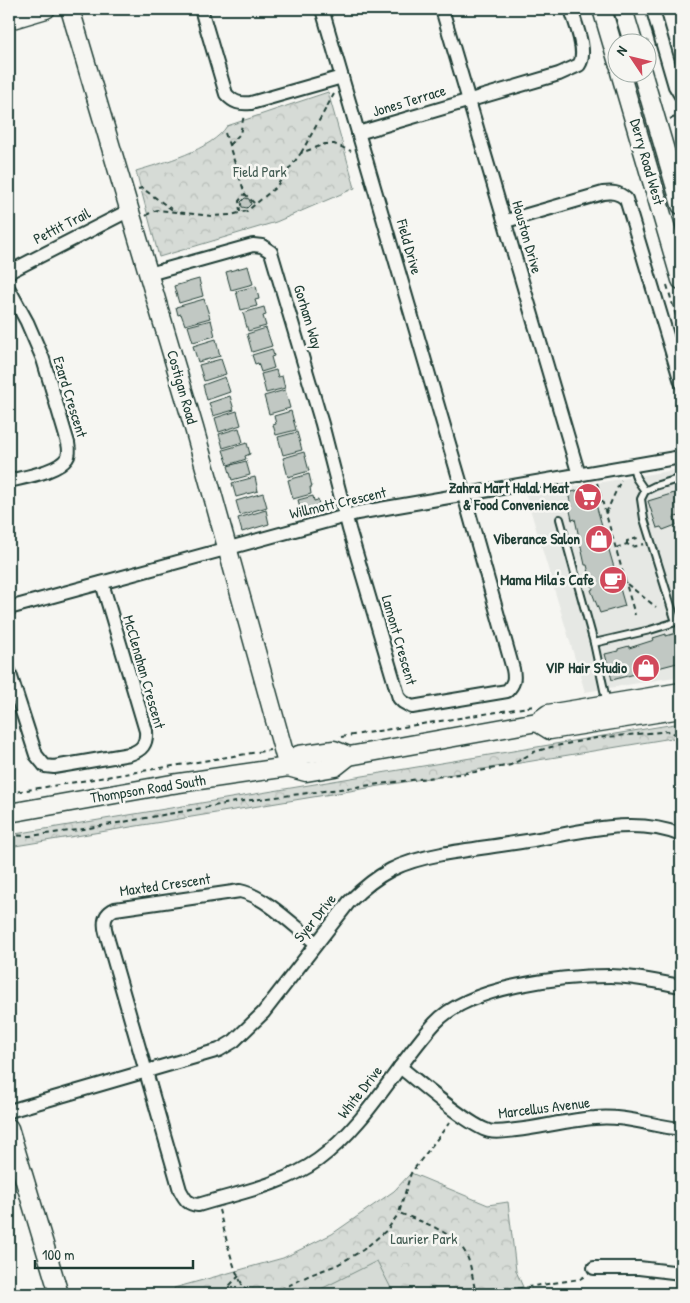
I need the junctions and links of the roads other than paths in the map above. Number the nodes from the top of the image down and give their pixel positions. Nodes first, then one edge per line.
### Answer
1 (46, 9) edge
2 (70, 9) edge
3 (202, 9) edge
4 (322, 9) edge
5 (442, 9) edge
6 (571, 9) edge
7 (602, 9) edge
8 (623, 9) edge
9 (656, 9) edge
10 (9, 20) edge
11 (609, 32) edge
12 (630, 32) edge
13 (342, 77) junction
14 (623, 82) edge
15 (645, 82) edge
16 (681, 96) edge
17 (469, 100) junction
18 (358, 133) junction
19 (681, 205) edge
20 (138, 213) junction
21 (506, 221) junction
22 (9, 272) edge
23 (149, 274) junction
24 (681, 280) edge
25 (9, 289) edge
26 (681, 382) edge
27 (681, 457) edge
28 (633, 466) junction
29 (580, 475) junction
30 (681, 478) edge
31 (9, 481) edge
32 (645, 491) junction
33 (464, 495) junction
34 (346, 516) junction
35 (560, 519) dead end
36 (227, 548) junction
37 (102, 583) junction
38 (9, 608) edge
39 (594, 643) junction
40 (9, 671) edge
41 (681, 692) edge
42 (681, 709) edge
43 (610, 712) junction
44 (288, 767) junction
45 (9, 812) edge
46 (681, 835) edge
47 (316, 943) junction
48 (681, 986) edge
49 (400, 1067) junction
50 (145, 1072) junction
51 (9, 1111) edge
52 (9, 1128) edge
53 (681, 1129) edge
54 (594, 1268) road end
55 (681, 1273) edge
56 (59, 1294) edge

1 - 10 main road
2 - 20 main road, Costigan Road
3 - 13 street
4 - 13 street, Field Drive
5 - 17 street, Houston Drive
6 - 17 street, Jones Terrace
7 - 11 main road
8 - 12 main road
9 - 16 street
13 - 18 street, Field Drive
14 - 24 main road, Derry Road West
15 - 19 main road, Derry Road West
17 - 18 street, Jones Terrace
17 - 21 street, Houston Drive
18 - 33 street, Field Drive
20 - 22 street, Pettit Trail
20 - 23 main road, Costigan Road
21 - 26 street
21 - 29 street, Houston Drive
23 - 34 street, Gorham Way
23 - 36 main road, Costigan Road
25 - 31 street, Ezard Crescent
27 - 28 street, Willmott Crescent
28 - 29 street, Willmott Crescent
28 - 32 lane
29 - 33 street, Willmott Crescent
30 - 32 lane
32 - 39 lane
33 - 34 street, Willmott Crescent
33 - 34 street, Lamont Crescent
34 - 36 street, Willmott Crescent
35 - 39 lane
36 - 37 street, Willmott Crescent
36 - 44 main road, Costigan Road
37 - 38 street, Willmott Crescent
37 - 40 street, McClenahan Crescent
39 - 43 lane
41 - 43 main road, Thompson Road South
42 - 43 main road, Thompson Road South
43 - 44 main road, Thompson Road South
44 - 45 main road, Thompson Road South
46 - 47 street, Syer Drive
47 - 50 street, Syer Drive
47 - 50 street, Maxted Crescent
48 - 49 street, White Drive
49 - 50 street, White Drive
49 - 53 street, Marcellus Avenue
50 - 51 street, Syer Drive
52 - 56 main road
54 - 55 street

